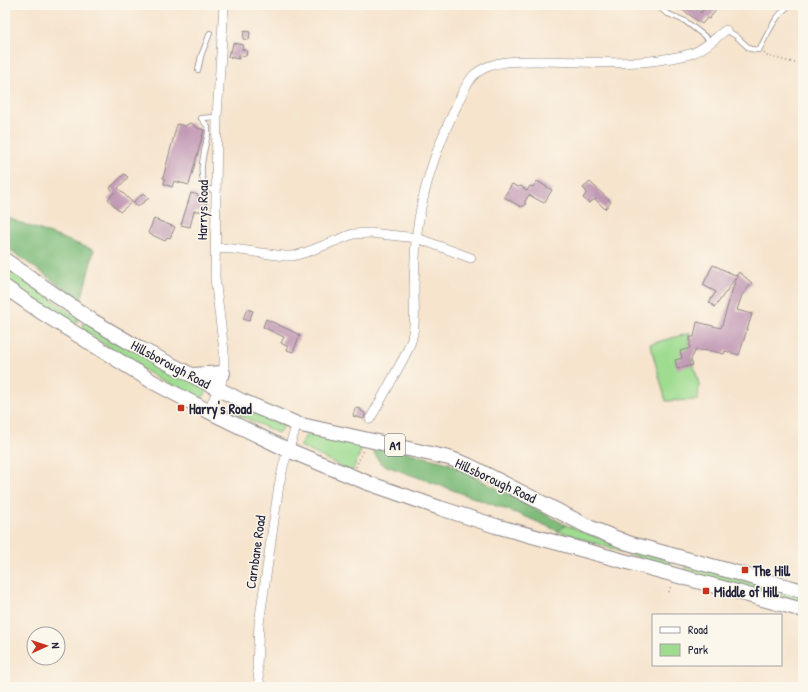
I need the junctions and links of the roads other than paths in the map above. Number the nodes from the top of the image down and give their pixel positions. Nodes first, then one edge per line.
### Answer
1 (224, 5) edge
2 (657, 5) edge
3 (792, 5) edge
4 (726, 30) joint
5 (210, 34) dead end
6 (711, 41) junction
7 (198, 70) dead end
8 (217, 117) junction
9 (216, 190) junction
10 (417, 238) junction
11 (215, 248) junction
12 (471, 258) dead end
13 (5, 260) edge
14 (5, 287) edge
15 (223, 374) junction
16 (190, 375) junction
17 (218, 389) junction
18 (208, 411) junction
19 (370, 419) dead end
20 (297, 424) junction
21 (288, 450) junction
22 (803, 591) edge
23 (803, 610) edge
24 (260, 687) edge

1 - 8 street, Harrys Road
2 - 6 lane
3 - 4 lane
4 - 6 street
5 - 7 lane
6 - 10 street
8 - 9 street, Harrys Road
8 - 9 lane
9 - 11 street, Harrys Road
10 - 11 street
10 - 12 street
10 - 19 street
11 - 15 street, Harrys Road
13 - 16 highway, Hillsborough Road / A1
14 - 18 highway, Hillsborough Road
15 - 16 highway
15 - 17 street, Harrys Road
16 - 17 highway, Hillsborough Road / A1
17 - 18 street, Harrys Road
17 - 20 highway, Hillsborough Road / A1
18 - 21 highway, Hillsborough Road
20 - 21 street, Carnbane Road
20 - 22 highway, Hillsborough Road / A1
21 - 23 highway, Hillsborough Road
21 - 24 street, Carnbane Road

